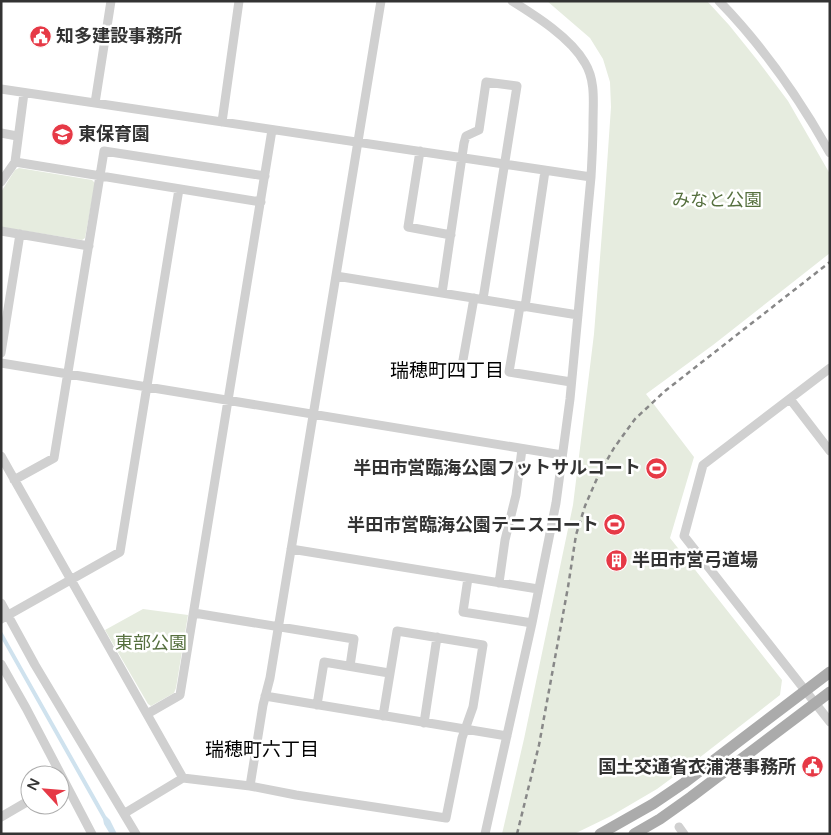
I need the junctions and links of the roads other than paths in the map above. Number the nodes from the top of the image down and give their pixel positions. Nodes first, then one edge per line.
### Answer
1 (111, 1) edge
2 (239, 1) edge
3 (381, 1) edge
4 (512, 1) edge
5 (719, 1) edge
6 (1, 90) edge
7 (24, 93) junction
8 (95, 103) junction
9 (222, 122) junction
10 (272, 130) junction
11 (1, 133) edge
12 (17, 136) junction
13 (358, 142) junction
14 (420, 151) junction
15 (830, 153) edge
16 (462, 158) junction
17 (15, 162) junction
18 (504, 164) junction
19 (545, 170) junction
20 (100, 176) junction
21 (265, 176) junction
22 (591, 177) junction
23 (1, 182) edge
24 (180, 190) junction
25 (261, 202) junction
26 (1, 231) edge
27 (20, 234) junction
28 (451, 235) junction
29 (88, 246) junction
30 (336, 276) junction
31 (442, 293) junction
32 (479, 298) junction
33 (522, 306) junction
34 (578, 315) junction
35 (1, 353) edge
36 (463, 360) dead end
37 (1, 364) edge
38 (830, 368) edge
39 (68, 375) junction
40 (571, 382) junction
41 (147, 388) junction
42 (790, 399) junction
43 (228, 401) junction
44 (313, 414) junction
45 (522, 449) junction
46 (830, 451) edge
47 (562, 455) junction
48 (1, 456) edge
49 (14, 480) junction
50 (291, 549) junction
51 (468, 578) junction
52 (71, 580) junction
53 (499, 583) junction
54 (538, 589) junction
55 (1, 603) edge
56 (194, 613) junction
57 (4, 618) edge
58 (532, 623) junction
59 (278, 627) junction
60 (437, 637) junction
61 (1, 664) edge
62 (350, 666) junction
63 (830, 672) edge
64 (389, 673) junction
65 (805, 691) junction
66 (830, 692) edge
67 (265, 696) junction
68 (815, 703) junction
69 (317, 704) junction
70 (147, 714) junction
71 (383, 716) junction
72 (830, 722) edge
73 (424, 723) junction
74 (465, 729) junction
75 (507, 736) junction
76 (183, 778) junction
77 (250, 786) junction
78 (20, 806) edge
79 (124, 812) junction
80 (1, 817) edge
81 (92, 834) edge
82 (136, 834) edge
83 (485, 834) edge
84 (600, 834) edge
85 (634, 834) edge

1 - 8 street
2 - 9 street
3 - 13 street
4 - 22 street
5 - 15 street
6 - 7 street
7 - 8 street
7 - 12 street
8 - 9 street
9 - 10 street
10 - 13 street
10 - 21 street
11 - 12 street
12 - 17 street
13 - 14 street
13 - 30 street
14 - 16 street
14 - 28 street
16 - 18 street
16 - 18 street
16 - 28 street
17 - 20 street
17 - 23 street
18 - 19 street
18 - 32 street
19 - 22 street
19 - 33 street
20 - 21 street
20 - 24 street
20 - 29 street
21 - 25 street
22 - 34 street
24 - 25 street
24 - 41 street
25 - 43 street
26 - 27 street
27 - 29 street
27 - 35 street
28 - 31 street
29 - 39 street
30 - 31 street
30 - 44 street
31 - 32 street
32 - 33 street
32 - 36 street
33 - 34 street
33 - 40 street
34 - 40 street
37 - 39 street
38 - 42 street
39 - 41 street
39 - 49 street
40 - 47 street
41 - 43 street
41 - 52 street
42 - 46 street
42 - 65 street
43 - 44 street
43 - 56 street
44 - 45 street
44 - 50 street
45 - 47 street
45 - 53 street
47 - 54 street
48 - 49 street
49 - 52 street
50 - 51 street
50 - 59 street
51 - 53 street
51 - 58 street
52 - 57 street
52 - 70 street
53 - 54 street
54 - 58 street
55 - 57 street
56 - 59 street
56 - 70 street
57 - 79 street
58 - 75 street
59 - 62 street
59 - 67 street
60 - 64 street
60 - 73 street
60 - 74 street
61 - 81 street
62 - 64 street
62 - 69 street
63 - 65 main road
64 - 71 street
65 - 68 street
65 - 84 main road
66 - 68 main road
67 - 69 street
67 - 77 street
68 - 72 street
68 - 85 main road
69 - 71 street
70 - 76 street
71 - 73 street
73 - 74 street
74 - 75 street
74 - 77 street
75 - 83 street
76 - 77 street
76 - 79 street
78 - 80 street
79 - 82 street

